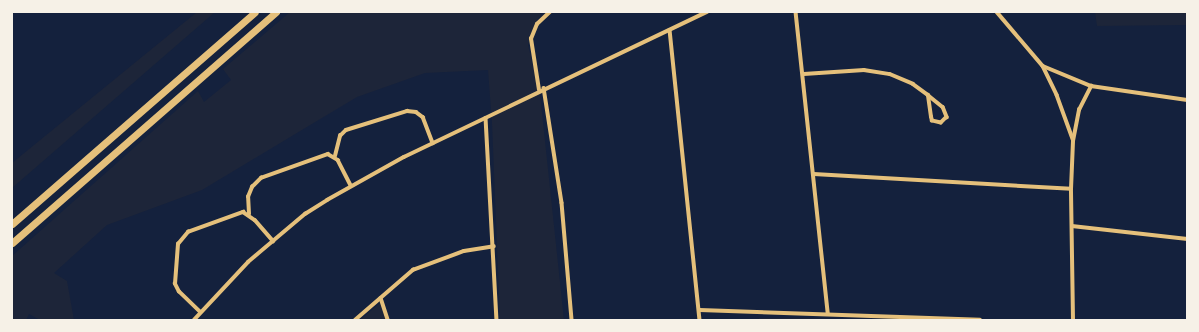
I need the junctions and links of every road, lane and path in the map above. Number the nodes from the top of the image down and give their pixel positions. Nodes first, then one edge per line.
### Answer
1 (255, 12) edge
2 (276, 12) edge
3 (550, 12) edge
4 (707, 12) edge
5 (796, 12) edge
6 (997, 12) edge
7 (670, 30) junction
8 (1043, 66) junction
9 (804, 74) junction
10 (1091, 86) junction
11 (544, 88) junction
12 (540, 90) junction
13 (928, 95) junction
14 (1187, 100) edge
15 (486, 118) junction
16 (1073, 140) junction
17 (433, 143) junction
18 (335, 156) junction
19 (814, 174) junction
20 (352, 186) junction
21 (1071, 189) junction
22 (249, 214) junction
23 (12, 224) edge
24 (1072, 226) junction
25 (1187, 239) edge
26 (273, 241) junction
27 (12, 243) edge
28 (494, 246) junction
29 (381, 298) junction
30 (700, 310) junction
31 (200, 312) junction
32 (828, 313) junction
33 (194, 320) edge
34 (356, 320) edge
35 (388, 320) edge
36 (497, 320) edge
37 (572, 320) edge
38 (700, 320) edge
39 (980, 320) edge
40 (1074, 320) edge

1 - 23 highway
2 - 27 highway
3 - 12 street
4 - 7 street
5 - 9 street
6 - 8 street
7 - 11 street
7 - 30 street
8 - 10 street
8 - 16 street
9 - 13 street
9 - 19 street
10 - 14 street
10 - 16 street
11 - 12 street
11 - 37 street
12 - 15 street
13 - 13 street
15 - 17 street
15 - 28 street
16 - 21 street
17 - 18 street
17 - 20 street
18 - 20 street
18 - 22 street
19 - 21 street
19 - 32 street
20 - 26 street
21 - 24 street
22 - 26 street
22 - 31 street
24 - 25 street
24 - 40 street
26 - 31 street
28 - 29 street
28 - 36 street
29 - 34 street
29 - 35 street
30 - 32 street
30 - 38 street
31 - 33 street
32 - 39 street

